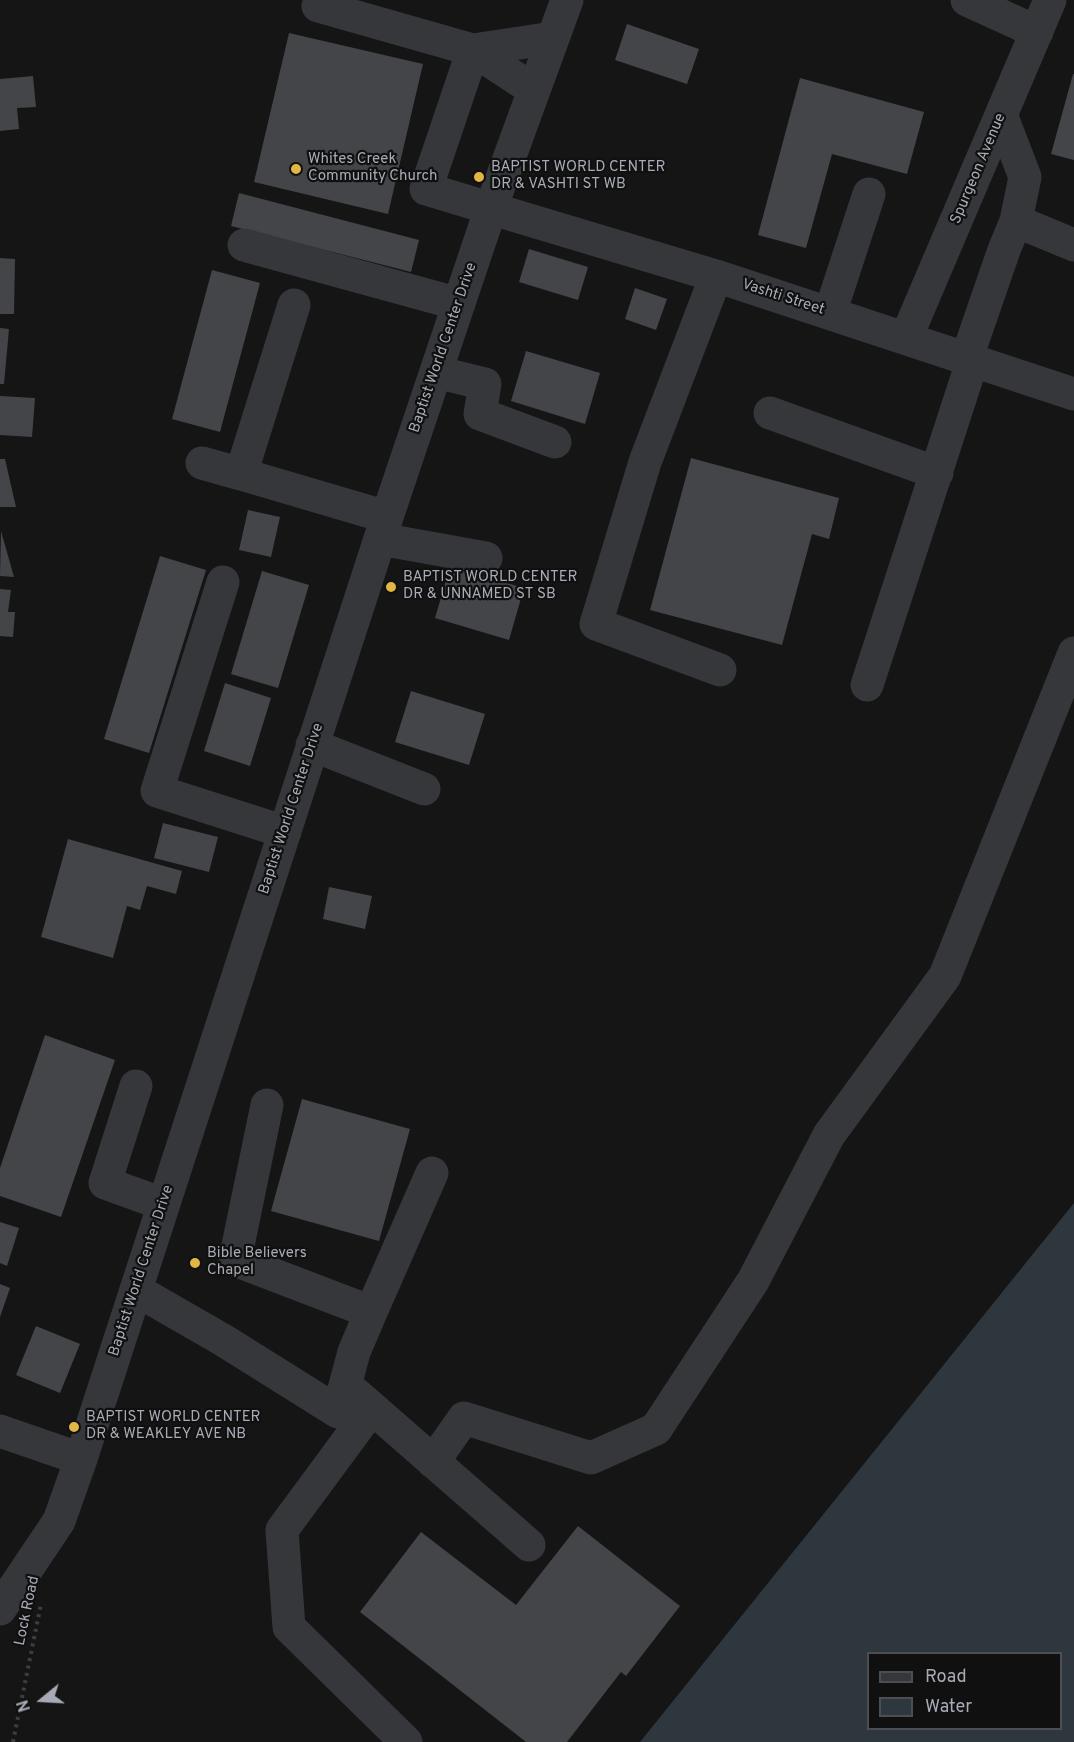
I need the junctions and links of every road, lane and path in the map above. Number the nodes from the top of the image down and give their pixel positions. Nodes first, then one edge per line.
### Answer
1 (567, 0) edge
2 (967, 0) edge
3 (1050, 0) edge
4 (318, 6) dead end
5 (1037, 32) junction
6 (553, 38) junction
7 (473, 50) junction
8 (534, 90) junction
9 (1002, 117) junction
10 (869, 194) dead end
11 (491, 208) junction
12 (1016, 221) junction
13 (244, 245) dead end
14 (1074, 245) edge
15 (716, 276) junction
16 (459, 304) junction
17 (294, 305) dead end
18 (830, 313) junction
19 (906, 338) junction
20 (969, 361) junction
21 (436, 372) junction
22 (1074, 394) edge
23 (770, 413) dead end
24 (555, 442) dead end
25 (202, 463) dead end
26 (937, 473) junction
27 (242, 474) junction
28 (384, 528) junction
29 (486, 558) dead end
30 (223, 582) dead end
31 (1074, 653) edge
32 (720, 670) dead end
33 (867, 685) dead end
34 (312, 745) junction
35 (424, 789) dead end
36 (285, 832) junction
37 (136, 1086) dead end
38 (267, 1105) dead end
39 (432, 1173) dead end
40 (163, 1204) junction
41 (136, 1290) junction
42 (371, 1312) junction
43 (345, 1385) junction
44 (372, 1408) junction
45 (0, 1431) edge
46 (81, 1459) junction
47 (433, 1462) junction
48 (529, 1545) dead end
49 (43, 1597) dead end
50 (0, 1609) edge
51 (13, 1742) edge
52 (406, 1742) edge

1 - 6 street, Baptist World Center Drive
2 - 5 street
3 - 5 street, Spurgeon Avenue
4 - 7 street
5 - 9 street, Spurgeon Avenue
6 - 7 street
6 - 8 street, Baptist World Center Drive
7 - 8 street
7 - 11 street, Vashti Street
8 - 11 street, Baptist World Center Drive
9 - 12 street
9 - 19 street, Spurgeon Avenue
10 - 18 street
11 - 15 street, Vashti Street
11 - 16 street, Baptist World Center Drive
12 - 14 street
12 - 20 street
13 - 16 street
15 - 18 street, Vashti Street
15 - 32 street
16 - 21 street, Baptist World Center Drive
17 - 27 street
18 - 19 street, Vashti Street
19 - 20 street, Vashti Street
20 - 22 street, Vashti Street
20 - 26 street
21 - 24 street
21 - 28 street, Baptist World Center Drive
23 - 26 street
25 - 27 street
26 - 33 street
27 - 28 street
28 - 29 street
28 - 34 street, Baptist World Center Drive
30 - 36 street
31 - 47 street
34 - 35 street
34 - 36 street, Baptist World Center Drive
36 - 40 street, Baptist World Center Drive
37 - 40 street
38 - 42 street
39 - 42 street
40 - 41 street, Baptist World Center Drive
41 - 43 street
41 - 46 street, Baptist World Center Drive
42 - 43 street
43 - 44 street
44 - 47 street
44 - 52 street
45 - 46 street
46 - 50 street, Baptist World Center Drive
47 - 48 street
49 - 51 path, Lock Road

